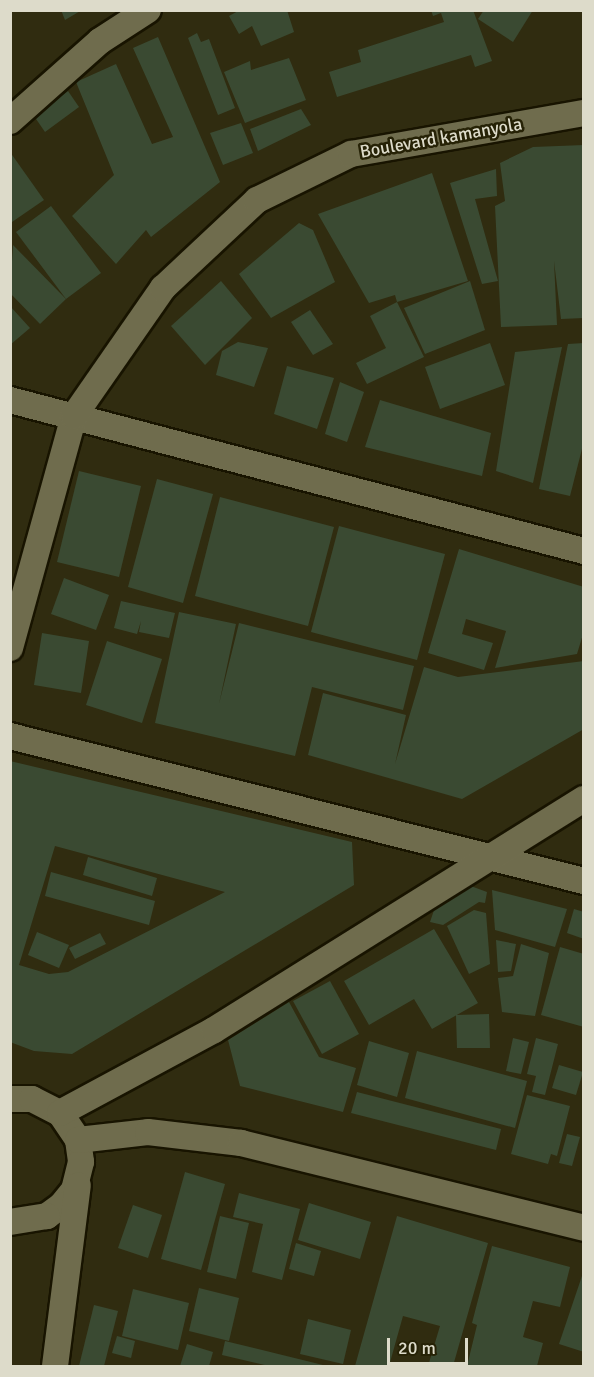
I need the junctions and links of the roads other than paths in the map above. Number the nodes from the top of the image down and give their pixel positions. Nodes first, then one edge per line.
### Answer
1 (148, 10) edge
2 (584, 113) edge
3 (10, 121) edge
4 (10, 400) edge
5 (74, 416) junction
6 (584, 551) edge
7 (10, 648) edge
8 (10, 736) edge
9 (584, 799) edge
10 (487, 856) junction
11 (584, 881) edge
12 (10, 1099) edge
13 (60, 1113) junction
14 (78, 1140) junction
15 (80, 1173) junction
16 (10, 1222) edge
17 (584, 1228) edge
18 (55, 1366) edge

1 - 3 street
2 - 5 street, Boulevard kamanyola
4 - 5 street
5 - 6 street
5 - 7 street, Boulevard kamanyola
8 - 10 street
9 - 10 street
10 - 11 street
10 - 13 street
12 - 13 street
13 - 14 street
14 - 15 street
14 - 17 street
15 - 16 street
15 - 18 street

